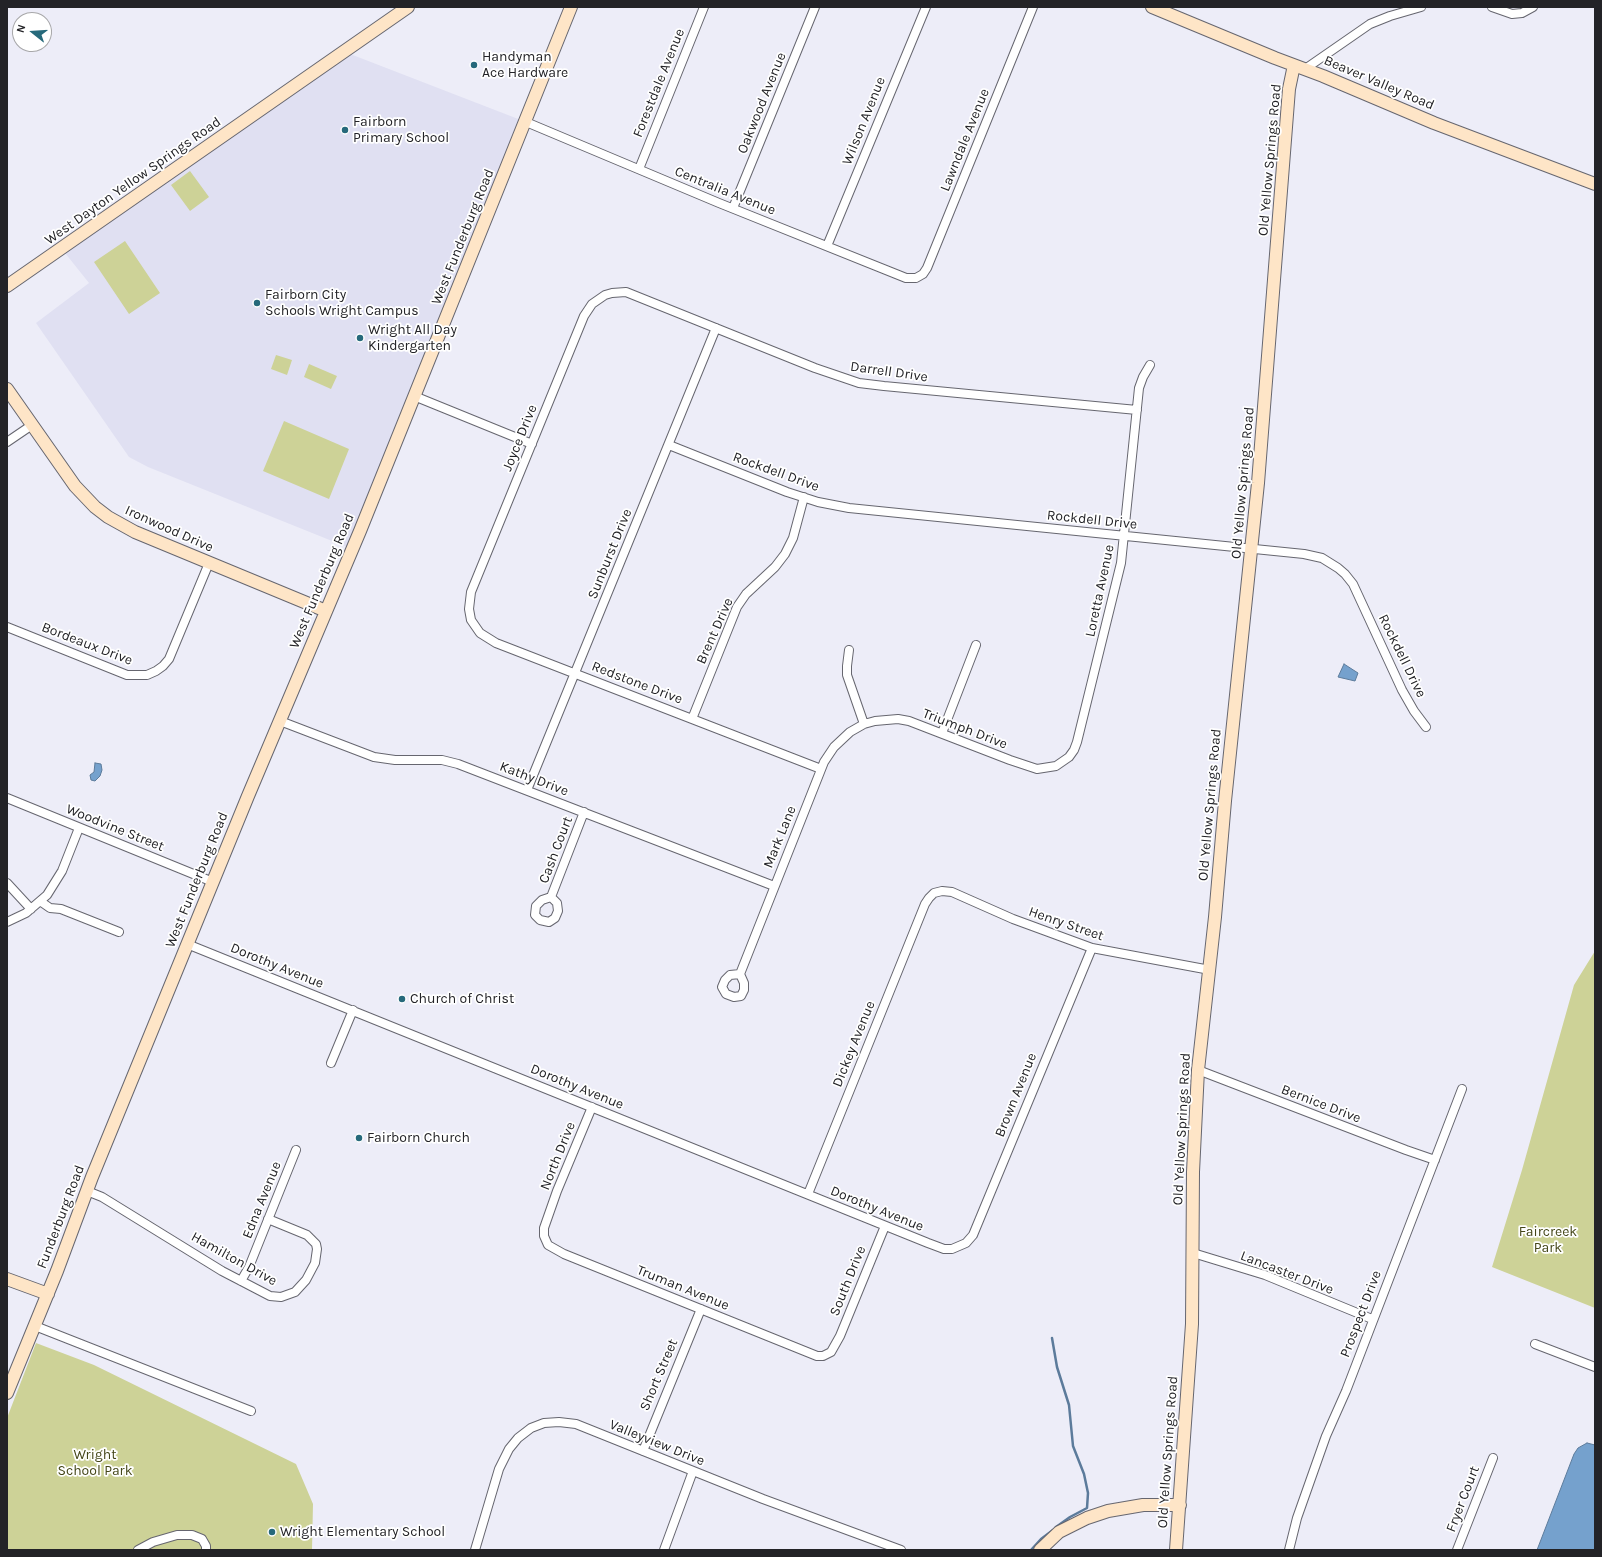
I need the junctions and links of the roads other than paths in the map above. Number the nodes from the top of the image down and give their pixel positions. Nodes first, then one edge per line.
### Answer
1 (408, 7) edge
2 (572, 7) edge
3 (704, 7) edge
4 (814, 7) edge
5 (926, 7) edge
6 (1034, 7) edge
7 (1152, 7) edge
8 (1421, 7) edge
9 (1492, 7) edge
10 (1533, 7) edge
11 (1299, 67) junction
12 (526, 122) junction
13 (639, 169) junction
14 (1595, 184) edge
15 (733, 208) junction
16 (827, 246) junction
17 (916, 278) joint
18 (7, 286) edge
19 (605, 295) joint
20 (716, 328) junction
21 (1150, 365) dead end
22 (7, 389) edge
23 (414, 396) junction
24 (1137, 410) junction
25 (32, 425) junction
26 (7, 442) edge
27 (532, 444) junction
28 (669, 445) junction
29 (804, 497) junction
30 (1125, 536) junction
31 (1252, 549) junction
32 (209, 562) junction
33 (469, 598) joint
34 (326, 611) junction
35 (7, 627) edge
36 (976, 645) dead end
37 (849, 650) dead end
38 (576, 673) junction
39 (692, 719) junction
40 (280, 721) junction
41 (864, 724) junction
42 (1426, 727) dead end
43 (942, 733) junction
44 (1056, 766) joint
45 (821, 769) junction
46 (527, 790) junction
47 (7, 798) edge
48 (584, 812) junction
49 (79, 828) junction
50 (213, 882) junction
51 (7, 883) edge
52 (774, 886) junction
53 (551, 897) dead end
54 (40, 901) junction
55 (925, 904) joint
56 (31, 909) junction
57 (7, 922) edge
58 (119, 932) dead end
59 (187, 944) junction
60 (1092, 948) junction
61 (1210, 970) junction
62 (740, 974) dead end
63 (353, 1010) junction
64 (144, 1050) joint
65 (331, 1063) dead end
66 (1198, 1070) junction
67 (1462, 1089) dead end
68 (592, 1107) junction
69 (296, 1150) dead end
70 (1435, 1160) junction
71 (87, 1192) junction
72 (808, 1194) junction
73 (548, 1215) joint
74 (268, 1219) junction
75 (885, 1226) junction
76 (958, 1247) joint
77 (1193, 1253) junction
78 (7, 1279) edge
79 (241, 1281) junction
80 (48, 1294) junction
81 (701, 1309) junction
82 (1372, 1319) junction
83 (34, 1326) junction
84 (1535, 1344) dead end
85 (835, 1346) joint
86 (1595, 1367) edge
87 (7, 1393) edge
88 (251, 1411) dead end
89 (642, 1451) junction
90 (1493, 1458) dead end
91 (693, 1471) junction
92 (1180, 1505) junction
93 (138, 1550) edge
94 (206, 1550) edge
95 (475, 1550) edge
96 (664, 1550) edge
97 (901, 1550) edge
98 (1040, 1550) edge
99 (1176, 1550) edge
100 (1289, 1550) edge
101 (1457, 1550) edge

1 - 18 street, West Dayton Yellow Springs Road
2 - 12 street, West Funderburg Road
3 - 13 street, Forestdale Avenue
4 - 15 street, Oakwood Avenue
5 - 16 street, Wilson Avenue
6 - 17 street, Lawndale Avenue
7 - 11 street, Beaver Valley Road
8 - 11 street
9 - 10 street
11 - 14 street, Beaver Valley Road
11 - 31 street, Old Yellow Springs Road
12 - 13 street, Centralia Avenue
12 - 23 street, West Funderburg Road
13 - 15 street, Centralia Avenue
15 - 16 street, Centralia Avenue
16 - 17 street, Centralia Avenue
19 - 20 street, Darrell Drive
19 - 27 street, Joyce Drive
20 - 24 street, Darrell Drive
20 - 28 street, Sunburst Drive
21 - 24 street, Loretta Avenue
22 - 25 street, Ironwood Drive
23 - 27 street
23 - 34 street, West Funderburg Road
24 - 30 street, Loretta Avenue
25 - 26 street
25 - 32 street, Ironwood Drive
27 - 33 street, Joyce Drive
28 - 29 street, Rockdell Drive
28 - 38 street, Sunburst Drive
29 - 30 street, Rockdell Drive
29 - 39 street, Brent Drive
30 - 31 street, Rockdell Drive
30 - 44 street, Loretta Avenue
31 - 42 street, Rockdell Drive
31 - 61 street, Old Yellow Springs Road
32 - 34 street, Ironwood Drive
32 - 35 street, Bordeaux Drive
33 - 38 street, Redstone Drive
34 - 40 street, West Funderburg Road
36 - 43 street
37 - 41 street
38 - 39 street, Redstone Drive
38 - 46 street, Sunburst Drive
39 - 45 street, Redstone Drive
40 - 46 street, Kathy Drive
40 - 50 street, West Funderburg Road
41 - 43 street, Triumph Drive
41 - 45 street, Mark Lane
43 - 44 street, Triumph Drive
45 - 52 street, Mark Lane
46 - 48 street, Kathy Drive
47 - 49 street, Woodvine Street
48 - 52 street, Kathy Drive
48 - 53 street, Cash Court
49 - 50 street, Woodvine Street
49 - 54 street
50 - 59 street, West Funderburg Road
51 - 56 street
52 - 62 street, Mark Lane
54 - 56 street
54 - 58 street
55 - 60 street, Henry Street
55 - 72 street, Dickey Avenue
56 - 57 street
59 - 63 street, Dorothy Avenue
59 - 64 street, West Funderburg Road
60 - 61 street, Henry Street
60 - 76 street, Brown Avenue
61 - 66 street, Old Yellow Springs Road
63 - 65 street
63 - 68 street, Dorothy Avenue
64 - 71 street, Funderburg Road
66 - 70 street, Bernice Drive
66 - 77 street, Old Yellow Springs Road
67 - 70 street, Prospect Drive
68 - 72 street, Dorothy Avenue
68 - 73 street, North Drive
69 - 74 street, Edna Avenue
70 - 82 street, Prospect Drive
71 - 79 street, Hamilton Drive
71 - 80 street, Funderburg Road
72 - 75 street, Dorothy Avenue
73 - 81 street, Truman Avenue
74 - 79 street, Edna Avenue
74 - 79 street, Hamilton Drive
75 - 76 street, Dorothy Avenue
75 - 85 street, South Drive
77 - 82 street, Lancaster Drive
77 - 92 street, Old Yellow Springs Road
78 - 80 street
80 - 83 street, Funderburg Road
81 - 85 street, Truman Avenue
81 - 89 street, Short Street
82 - 100 street, Prospect Drive
83 - 87 street, Funderburg Road
83 - 88 street
84 - 86 street
89 - 91 street, Valleyview Drive
89 - 95 street, Valleyview Drive
90 - 101 street, Fryer Court
91 - 96 street
91 - 97 street, Valleyview Drive
92 - 98 street
92 - 99 street, Old Yellow Springs Road
93 - 94 street

